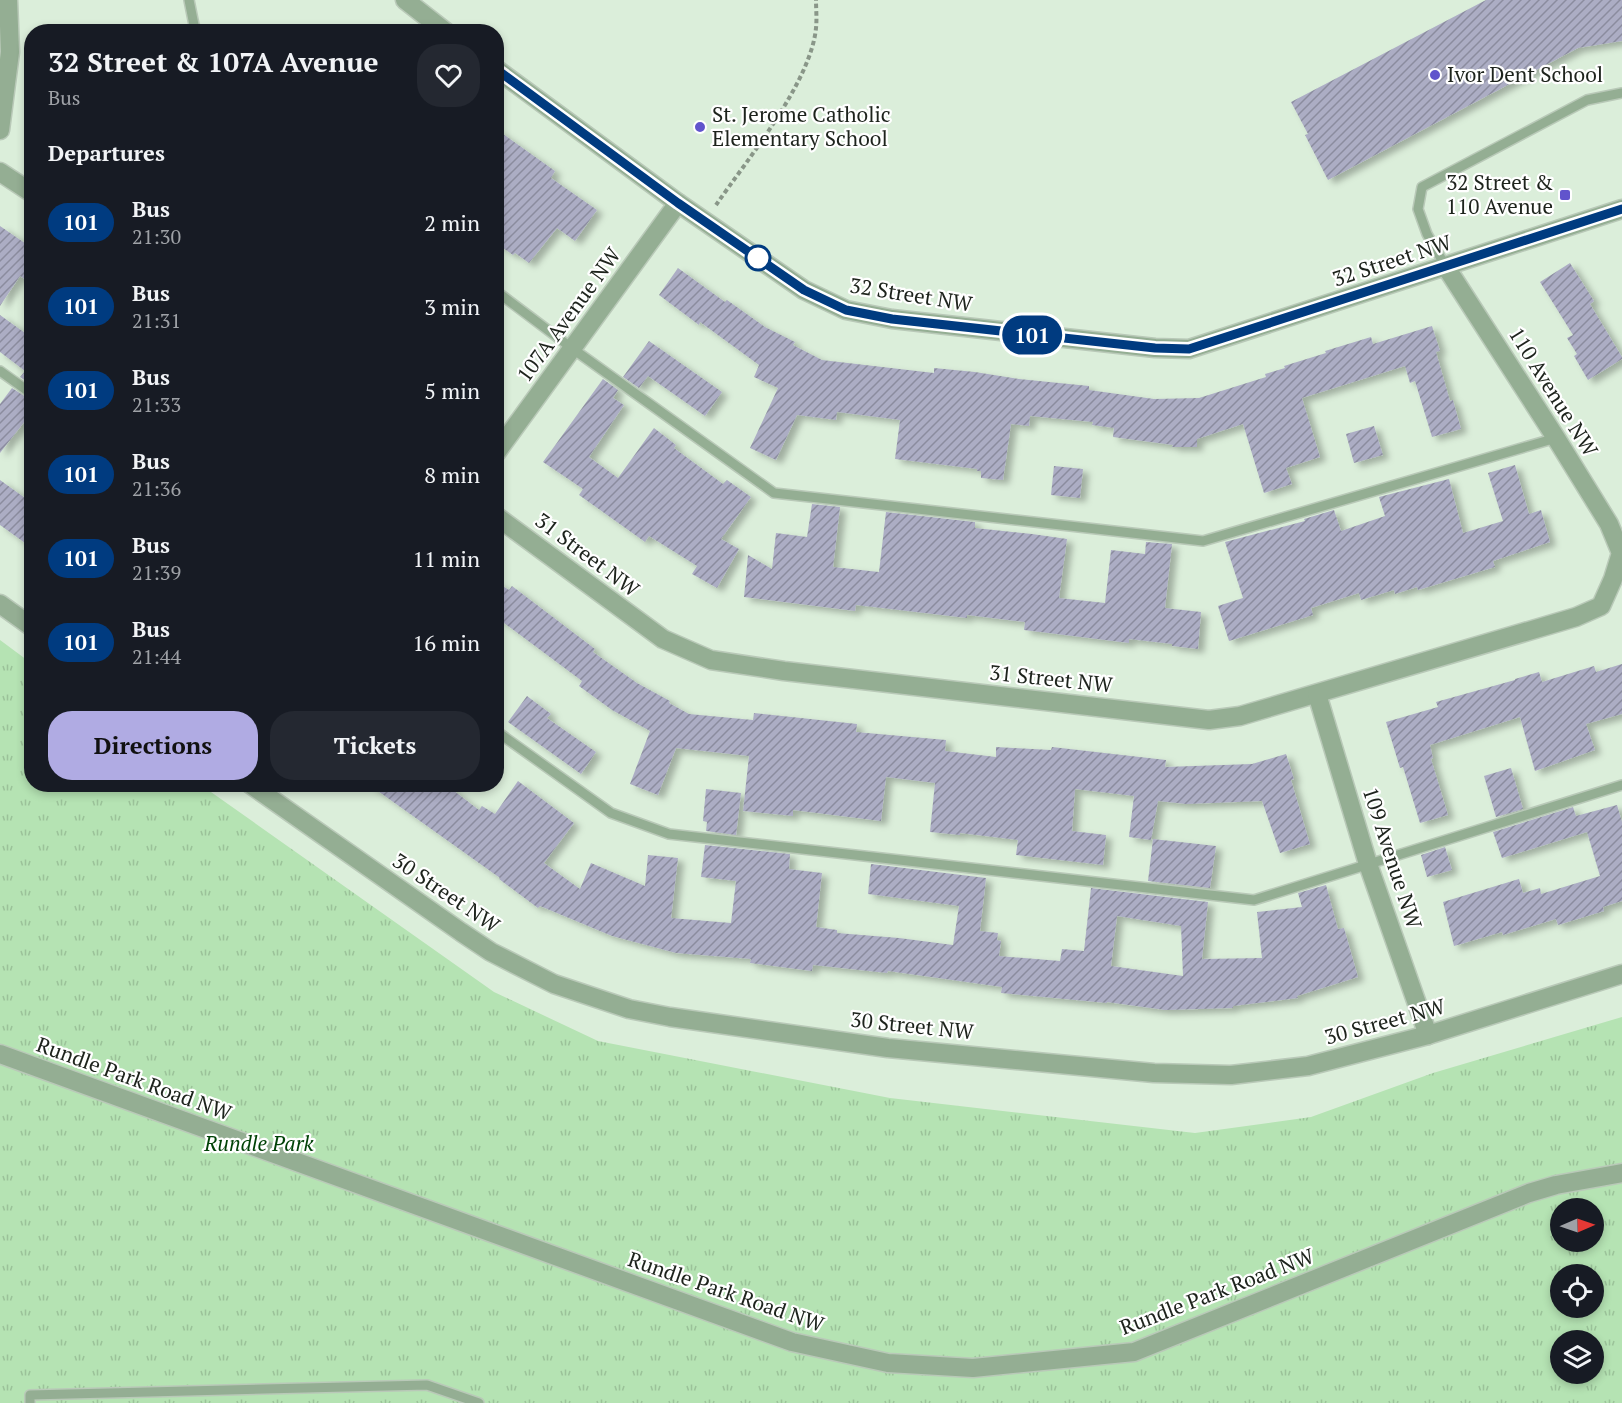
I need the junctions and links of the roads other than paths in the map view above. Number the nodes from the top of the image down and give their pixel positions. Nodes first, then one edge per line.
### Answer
1 (8, 0) edge
2 (189, 0) edge
3 (405, 0) edge
4 (194, 24) edge
5 (436, 24) edge
6 (504, 75) edge
7 (1622, 93) edge
8 (0, 130) edge
9 (0, 172) edge
10 (24, 188) edge
11 (678, 203) junction
12 (1622, 209) edge
13 (1446, 267) junction
14 (504, 297) edge
15 (573, 348) junction
16 (0, 371) edge
17 (24, 388) edge
18 (1556, 438) junction
19 (504, 442) edge
20 (504, 522) edge
21 (1613, 579) joint
22 (0, 604) edge
23 (24, 621) edge
24 (1317, 694) junction
25 (504, 737) edge
26 (1622, 785) edge
27 (264, 792) edge
28 (1368, 864) junction
29 (1622, 974) edge
30 (1428, 1035) junction
31 (0, 1054) edge
32 (1622, 1173) edge
33 (30, 1403) edge
34 (479, 1403) edge

1 - 8 street
2 - 4 lane
3 - 5 street
6 - 11 street, 32 Street NW
7 - 13 lane
9 - 10 street
11 - 13 street, 32 Street NW
11 - 15 street, 107A Avenue NW
12 - 13 street, 32 Street NW
13 - 18 street, 110 Avenue NW
14 - 15 lane
15 - 18 lane
15 - 19 street, 107A Avenue NW
16 - 17 lane
18 - 21 street, 110 Avenue NW
20 - 24 street, 31 Street NW
21 - 24 street, 31 Street NW
22 - 23 street
24 - 28 street, 109 Avenue NW
25 - 28 lane
26 - 28 lane
27 - 30 street, 30 Street NW
28 - 30 street, 109 Avenue NW
29 - 30 street, 30 Street NW
31 - 32 street, Rundle Park Road NW
33 - 34 lane

